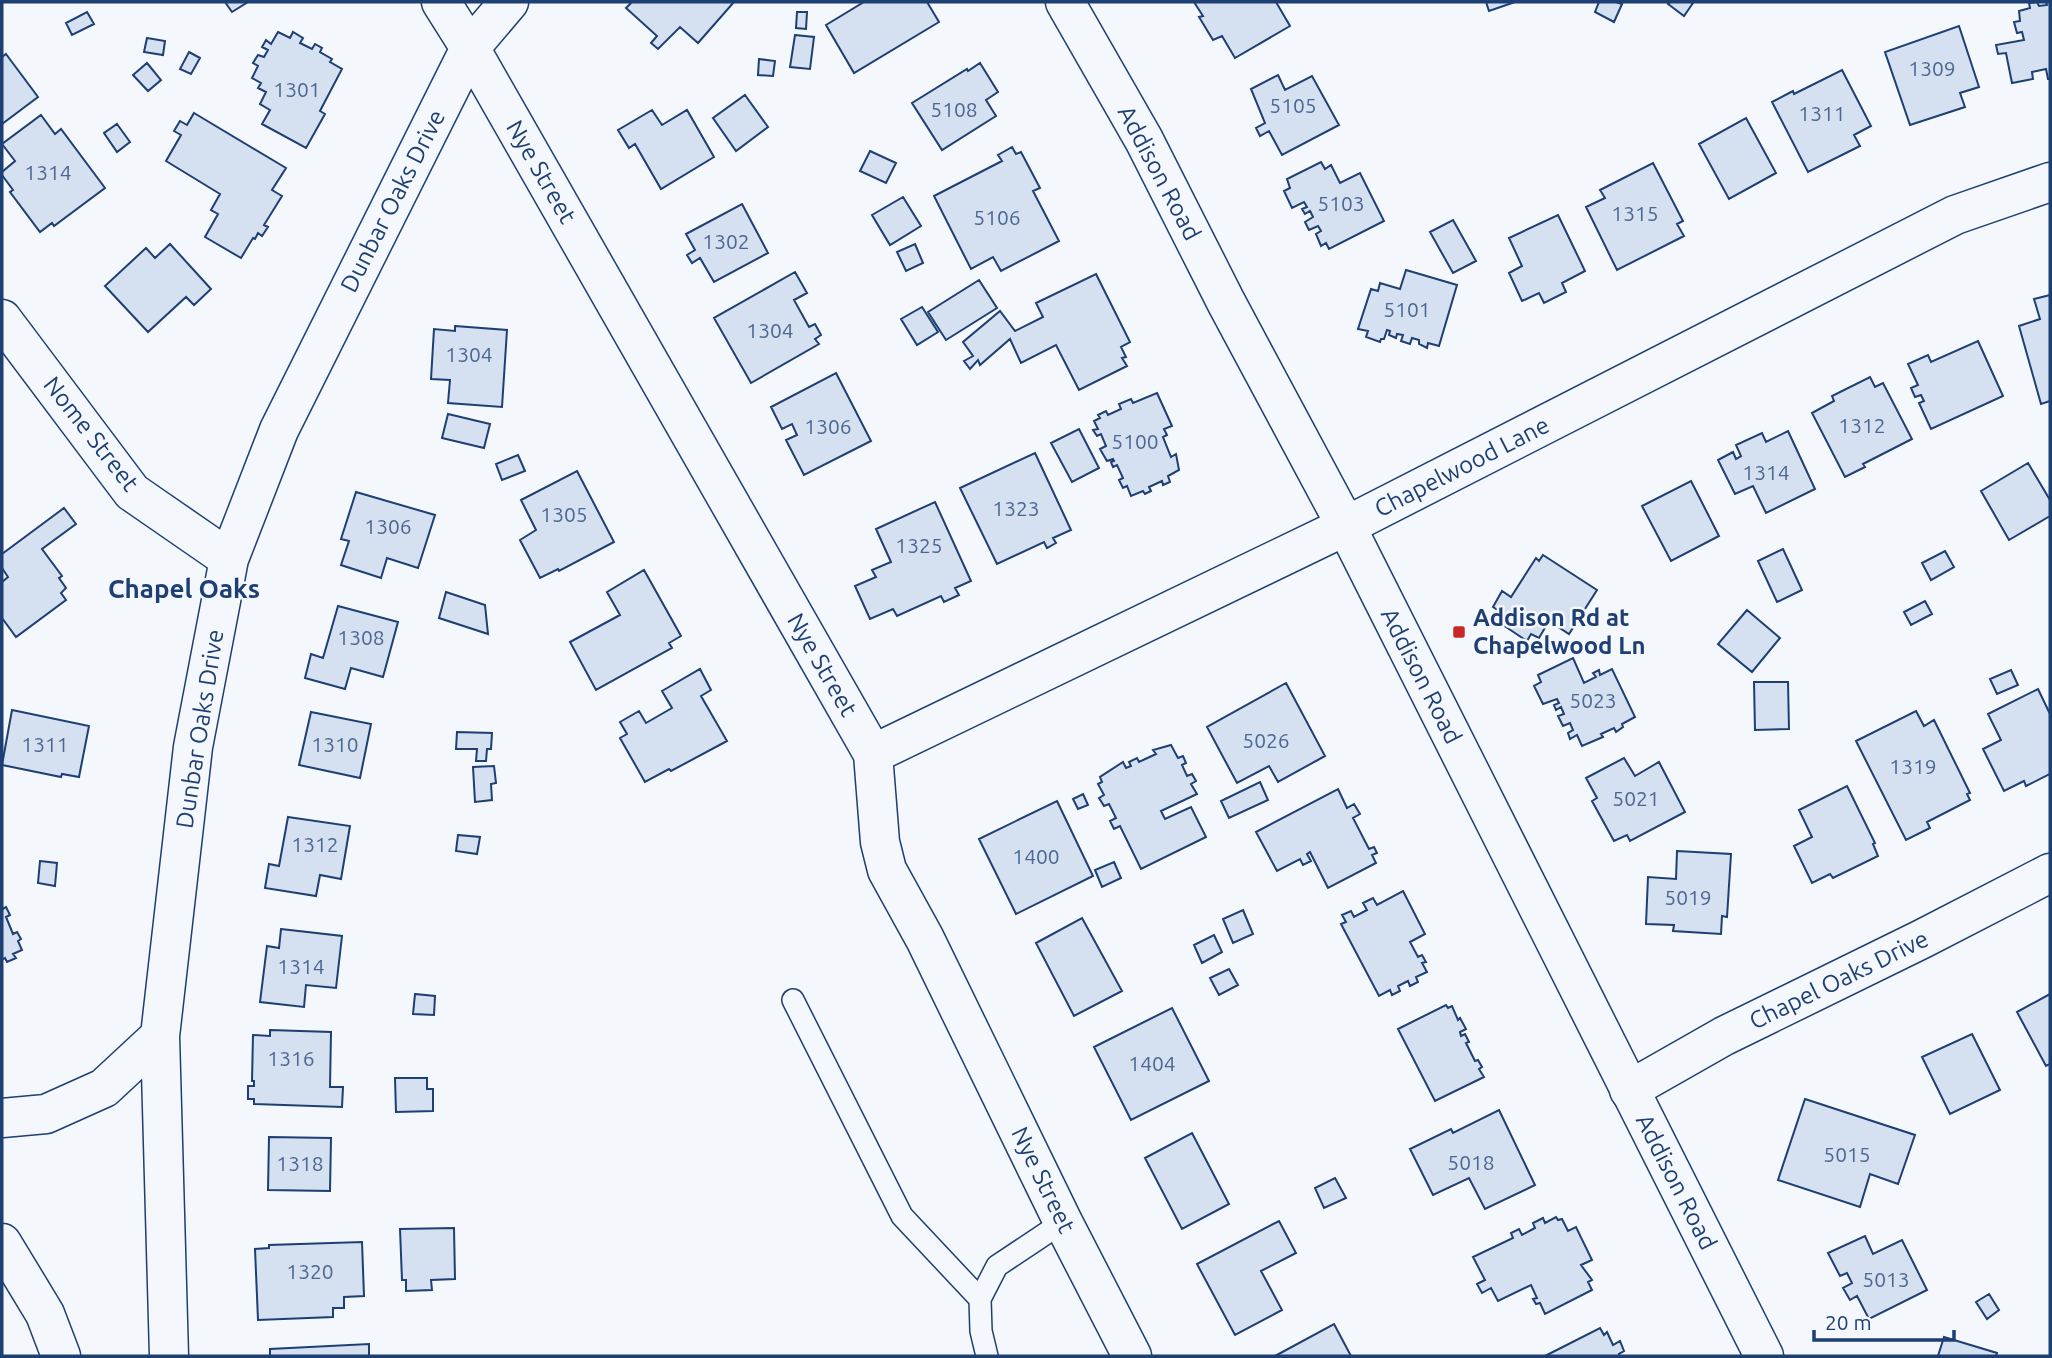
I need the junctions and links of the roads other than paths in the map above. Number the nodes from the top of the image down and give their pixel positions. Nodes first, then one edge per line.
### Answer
1 (441, 2) edge
2 (509, 2) edge
3 (1065, 2) edge
4 (470, 47) junction
5 (2050, 182) edge
6 (2, 319) edge
7 (1346, 526) junction
8 (229, 559) junction
9 (873, 754) junction
10 (2050, 873) edge
11 (793, 1000) dead end
12 (160, 1036) junction
13 (1629, 1090) junction
14 (2, 1118) edge
15 (1063, 1222) junction
16 (2, 1243) edge
17 (980, 1299) junction
18 (61, 1356) edge
19 (169, 1356) edge
20 (987, 1356) edge
21 (1132, 1356) edge
22 (1764, 1356) edge

1 - 4 street, Nye Street
2 - 4 street, Dunbar Oaks Drive
3 - 7 street, Addison Road
4 - 8 street, Dunbar Oaks Drive
4 - 9 street, Nye Street
5 - 7 street, Chapelwood Lane
6 - 8 street, Nome Street
7 - 9 street, Chapelwood Lane
7 - 13 street, Addison Road
8 - 12 street, Dunbar Oaks Drive
9 - 15 street, Nye Street
10 - 13 street, Chapel Oaks Drive
11 - 17 lane
12 - 14 street
12 - 19 street, Dunbar Oaks Drive
13 - 22 street, Addison Road
15 - 17 lane
15 - 21 street, Nye Street
16 - 18 street
17 - 20 lane

